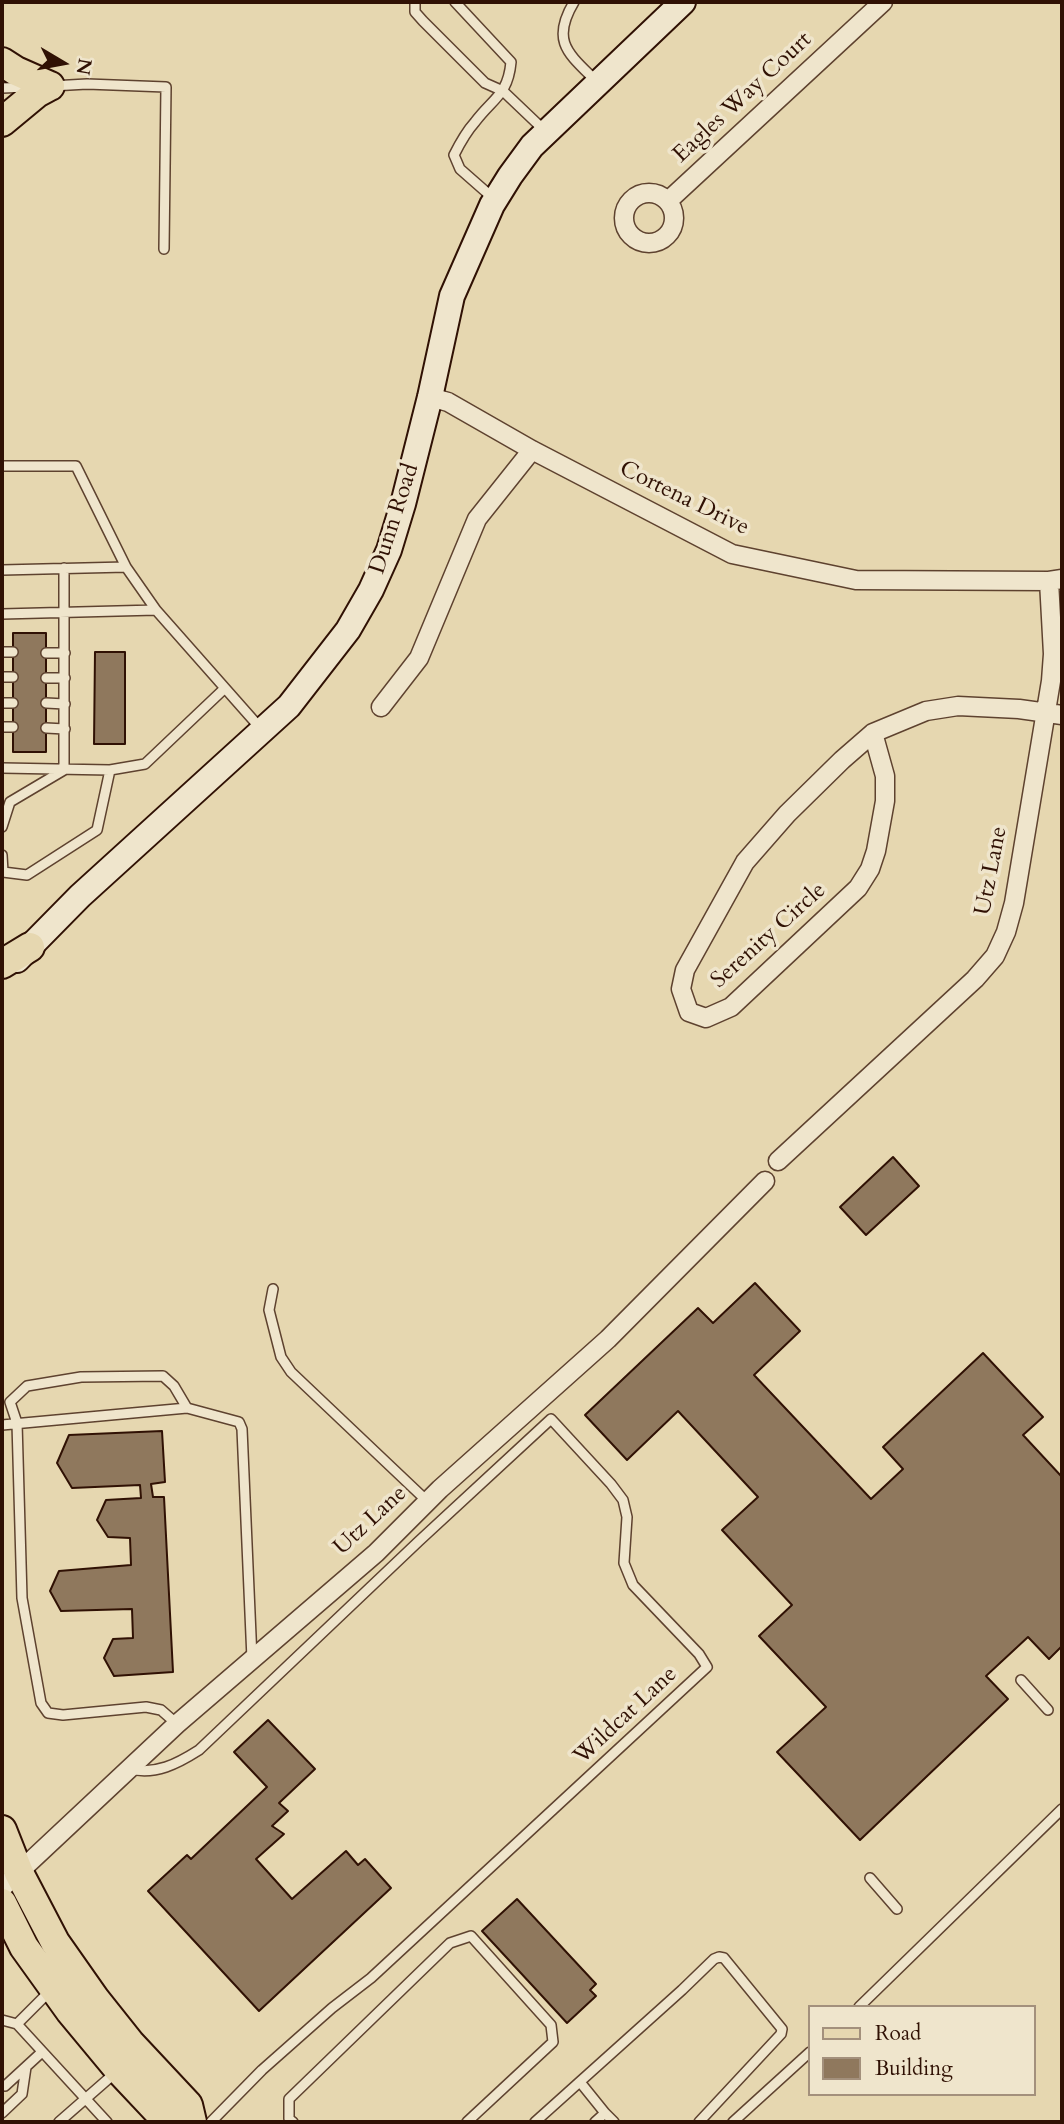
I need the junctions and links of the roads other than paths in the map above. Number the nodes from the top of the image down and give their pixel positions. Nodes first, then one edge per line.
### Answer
1 (415, 2) edge
2 (455, 2) edge
3 (574, 2) edge
4 (683, 2) edge
5 (883, 2) edge
6 (2, 62) edge
7 (597, 83) junction
8 (50, 86) junction
9 (2, 88) edge
10 (503, 91) junction
11 (2, 122) edge
12 (546, 132) junction
13 (495, 200) junction
14 (668, 201) dead end
15 (164, 248) dead end
16 (430, 397) junction
17 (532, 450) junction
18 (2, 466) edge
19 (126, 567) junction
20 (64, 568) junction
21 (2, 570) edge
22 (1056, 580) edge
23 (156, 610) junction
24 (65, 613) junction
25 (2, 614) edge
26 (2, 652) edge
27 (13, 652) dead end
28 (46, 653) dead end
29 (65, 653) junction
30 (2, 677) edge
31 (13, 677) dead end
32 (46, 678) dead end
33 (65, 678) junction
34 (224, 689) junction
35 (2, 703) edge
36 (13, 703) dead end
37 (46, 704) dead end
38 (65, 704) junction
39 (381, 707) dead end
40 (1054, 714) edge
41 (2, 727) edge
42 (13, 727) dead end
43 (46, 728) dead end
44 (65, 729) junction
45 (263, 731) junction
46 (873, 733) junction
47 (2, 768) edge
48 (64, 770) junction
49 (110, 770) junction
50 (2, 827) edge
51 (2, 855) edge
52 (3, 872) edge
53 (30, 947) junction
54 (2, 964) edge
55 (2, 973) edge
56 (778, 1161) dead end
57 (765, 1181) dead end
58 (273, 1289) dead end
59 (187, 1408) junction
60 (17, 1423) junction
61 (2, 1425) edge
62 (427, 1502) junction
63 (252, 1660) junction
64 (1021, 1680) dead end
65 (1048, 1710) dead end
66 (177, 1724) junction
67 (129, 1768) junction
68 (1062, 1809) edge
69 (2, 1830) edge
70 (870, 1878) dead end
71 (10, 1880) edge
72 (2, 1903) edge
73 (897, 1909) dead end
74 (53, 1987) junction
75 (861, 2005) edge
76 (2, 2020) edge
77 (17, 2024) junction
78 (42, 2052) junction
79 (808, 2054) edge
80 (26, 2067) junction
81 (119, 2070) junction
82 (583, 2079) junction
83 (5, 2086) dead end
84 (85, 2100) junction
85 (2, 2113) edge
86 (605, 2113) junction
87 (59, 2122) edge
88 (107, 2122) edge
89 (168, 2122) edge
90 (192, 2122) edge
91 (211, 2122) edge
92 (293, 2122) edge
93 (467, 2122) edge
94 (535, 2122) edge
95 (595, 2122) edge
96 (614, 2122) edge
97 (699, 2122) edge
98 (733, 2122) edge

1 - 10 lane
2 - 10 lane
3 - 7 lane
4 - 7 street, Dunn Road
5 - 14 street, Eagles Way Court
6 - 8 main road
7 - 12 street, Dunn Road
8 - 9 lane
8 - 11 main road
8 - 15 lane
10 - 12 lane
10 - 13 lane
12 - 13 street, Dunn Road
13 - 16 street, Dunn Road
16 - 17 street, Cortena Drive
16 - 45 street, Dunn Road
17 - 22 street, Cortena Drive
17 - 39 street
18 - 19 lane
19 - 20 lane
19 - 23 lane
20 - 21 lane
20 - 24 lane
22 - 40 street, Utz Lane
23 - 24 lane
23 - 34 lane
24 - 25 lane
24 - 29 lane
26 - 27 lane
28 - 29 lane
29 - 33 lane
30 - 31 lane
32 - 33 lane
33 - 38 lane
34 - 45 lane
34 - 49 lane
35 - 36 lane
37 - 38 lane
38 - 44 lane
40 - 46 street, Serenity Circle
40 - 56 street, Utz Lane
41 - 42 lane
43 - 44 lane
44 - 48 lane
45 - 53 street, Dunn Road
46 - 46 street, Serenity Circle
47 - 48 lane
48 - 49 lane
48 - 50 lane
49 - 52 lane
51 - 52 lane
53 - 54 main road
53 - 55 street, Dunn Road
57 - 62 street, Utz Lane
58 - 62 lane
59 - 60 lane
59 - 60 lane
59 - 63 lane
60 - 61 lane
60 - 66 lane
62 - 63 street, Utz Lane
63 - 66 street, Utz Lane
64 - 65 lane
66 - 67 street, Utz Lane
67 - 71 street, Utz Lane
67 - 91 lane, Wildcat Lane
68 - 75 lane
69 - 71 main road
70 - 73 lane
71 - 90 main road
72 - 74 main road
74 - 77 lane
74 - 81 main road
76 - 77 lane
77 - 78 lane
78 - 80 lane
78 - 84 lane
79 - 98 lane
80 - 83 lane
80 - 85 lane
81 - 84 lane
81 - 89 main road
82 - 86 lane
82 - 94 lane
82 - 97 lane
84 - 87 lane
84 - 88 lane
86 - 95 lane
86 - 96 lane
92 - 93 lane

